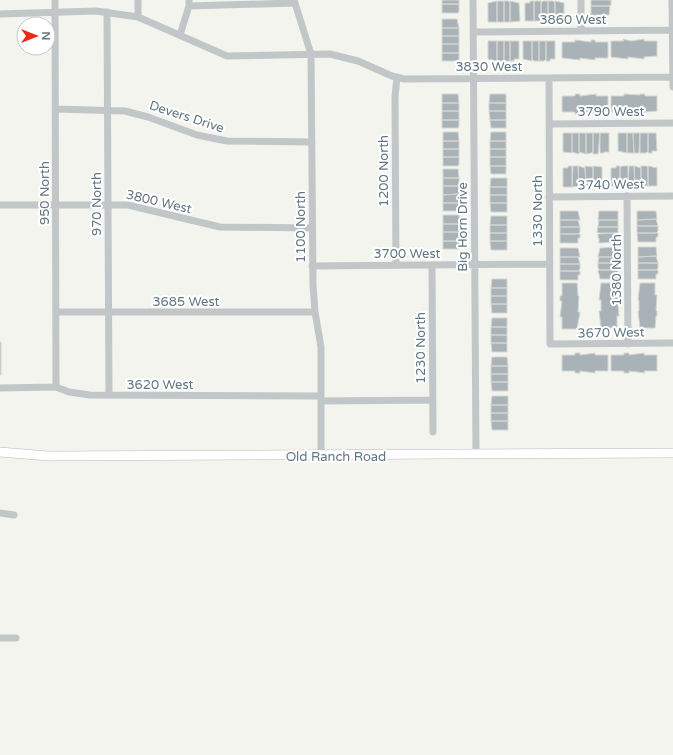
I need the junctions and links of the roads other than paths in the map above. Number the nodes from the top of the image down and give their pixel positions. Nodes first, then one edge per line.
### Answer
1 (56, 0) edge
2 (138, 0) edge
3 (473, 0) edge
4 (581, 0) edge
5 (672, 0) edge
6 (295, 2) edge
7 (189, 3) edge
8 (56, 11) junction
9 (107, 12) junction
10 (0, 14) edge
11 (138, 17) junction
12 (673, 30) edge
13 (581, 31) junction
14 (473, 32) junction
15 (180, 35) junction
16 (310, 54) junction
17 (397, 77) junction
18 (673, 77) edge
19 (474, 78) junction
20 (549, 78) junction
21 (673, 87) edge
22 (56, 109) junction
23 (108, 109) junction
24 (673, 123) edge
25 (549, 124) junction
26 (312, 142) junction
27 (627, 196) junction
28 (673, 196) edge
29 (549, 197) junction
30 (108, 204) junction
31 (0, 205) edge
32 (56, 205) junction
33 (312, 228) junction
34 (550, 264) junction
35 (396, 265) junction
36 (432, 265) junction
37 (475, 265) junction
38 (312, 266) junction
39 (57, 312) junction
40 (315, 312) junction
41 (109, 313) junction
42 (673, 343) edge
43 (550, 344) joint
44 (628, 344) junction
45 (56, 387) junction
46 (0, 388) edge
47 (109, 395) junction
48 (321, 398) junction
49 (432, 400) junction
50 (433, 432) dead end
51 (0, 452) edge
52 (673, 453) edge
53 (476, 455) junction
54 (321, 456) junction
55 (0, 513) edge
56 (14, 515) dead end
57 (0, 638) edge
58 (16, 638) dead end

1 - 8 street, 950 North
2 - 11 street
3 - 14 street, Big Horn Drive
4 - 13 street
5 - 12 street
6 - 7 street
6 - 16 street, 1100 North
7 - 15 street
8 - 9 street, 3830 West
8 - 10 street, 3830 West
8 - 22 street, 950 North
9 - 11 street, 3830 West
9 - 23 street, 970 North
11 - 15 street, 3830 West
12 - 13 street, 3860 West
12 - 18 street
13 - 14 street, 3860 West
14 - 19 street, Big Horn Drive
15 - 16 street, 3830 West
16 - 17 street, 3830 West
16 - 26 street, 1100 North
17 - 19 street, 3830 West
17 - 35 street, 1200 North
18 - 20 street, 3830 West
18 - 21 street
19 - 20 street, 3830 West
19 - 37 street, Big Horn Drive
20 - 25 street, 1330 North
22 - 23 street, Devers Drive
22 - 32 street, 950 North
23 - 26 street, Devers Drive
23 - 30 street, 970 North
24 - 25 street, 3790 West
25 - 29 street, 1330 North
26 - 33 street, 1100 North
27 - 28 street, 3740 West
27 - 29 street, 3740 West
27 - 44 street, 1380 North
29 - 34 street, 1330 North
30 - 32 street, 3800 West
30 - 33 street, 3800 West
30 - 41 street, 970 North
31 - 32 street, 3800 West
32 - 39 street, 950 North
33 - 38 street, 1100 North
34 - 37 street, 3700 West
34 - 43 street, 1330 North
35 - 36 street, 3700 West
35 - 38 street, 3700 West
36 - 37 street, 3700 West
36 - 49 street, 1230 North
37 - 53 street, Big Horn Drive
38 - 40 street, 1100 North
39 - 41 street, 3685 West
39 - 45 street, 950 North
40 - 41 street, 3685 West
40 - 48 street, 1100 North
41 - 47 street, 970 North
42 - 44 street, 3670 West
43 - 44 street, 3670 West
45 - 46 street, 3620 West
45 - 47 street, 3620 West
47 - 48 street, 3620 West
48 - 49 street, 3620 West
48 - 54 street, 1100 North
49 - 50 street, 1230 North
51 - 54 street, Old Ranch Road
52 - 53 street, Old Ranch Road
53 - 54 street, Old Ranch Road
55 - 56 street
57 - 58 street

